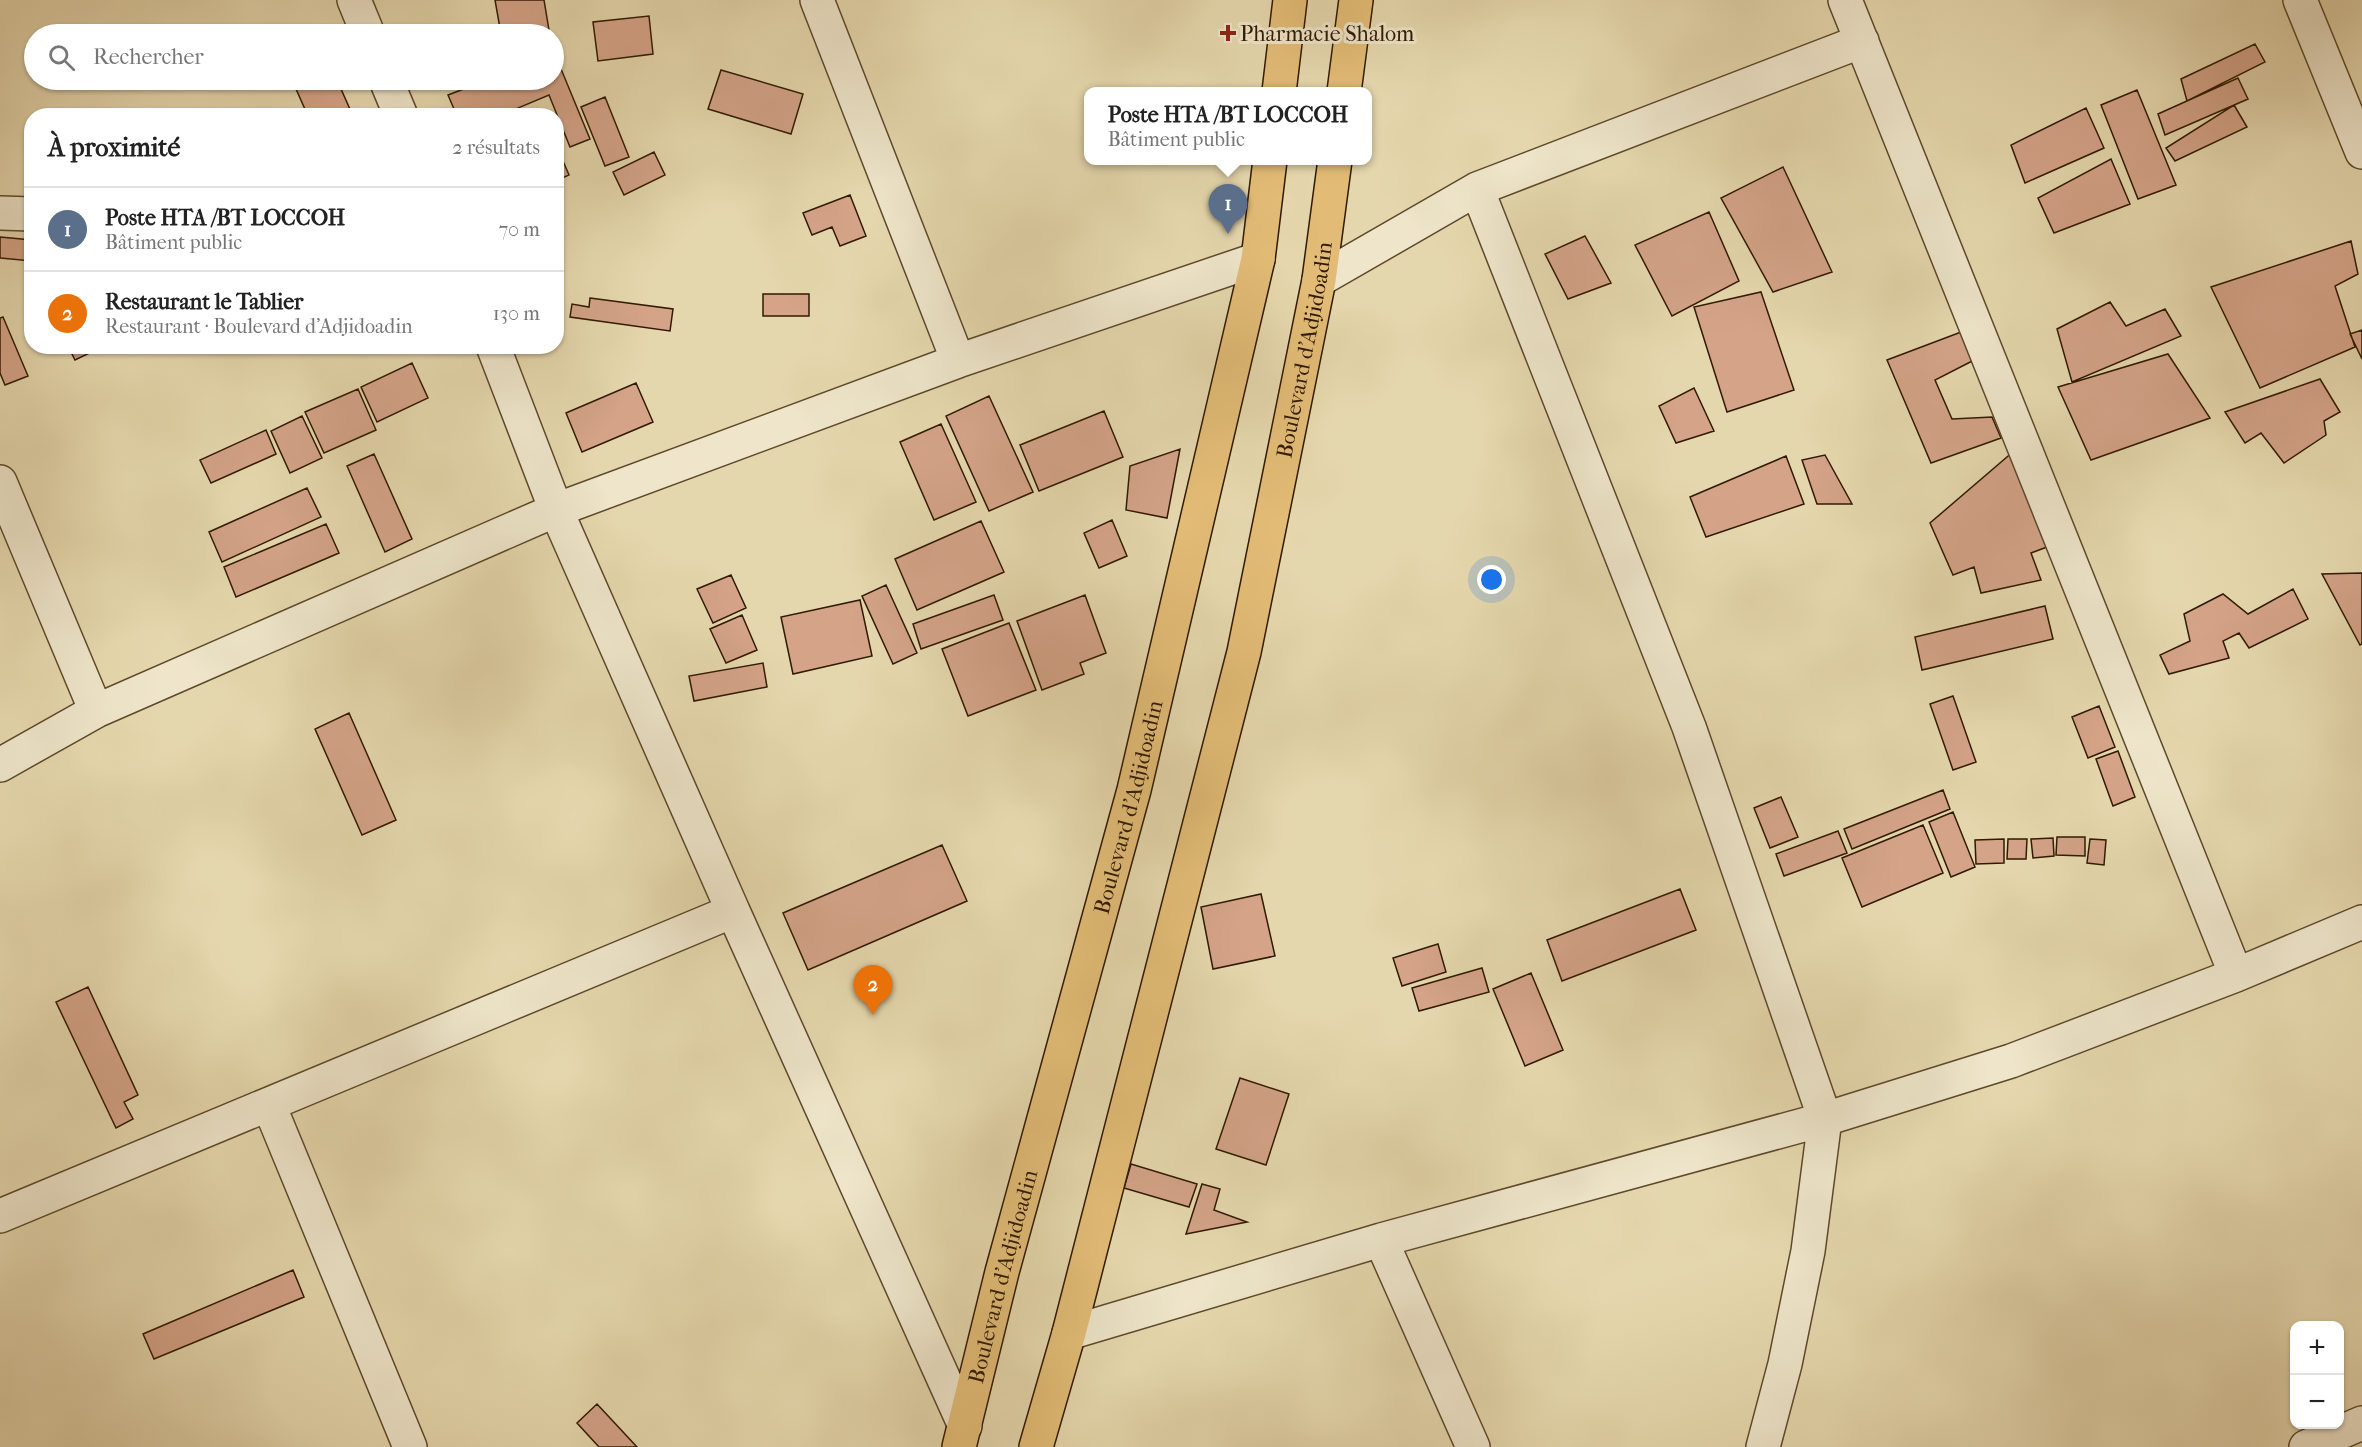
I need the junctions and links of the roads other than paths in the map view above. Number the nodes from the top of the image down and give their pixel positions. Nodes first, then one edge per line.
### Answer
1 (354, 0) edge
2 (817, 0) edge
3 (1290, 0) edge
4 (1356, 0) edge
5 (1845, 0) edge
6 (2300, 0) edge
7 (364, 24) edge
8 (1862, 41) junction
9 (1279, 87) edge
10 (1345, 87) edge
11 (390, 90) edge
12 (398, 108) edge
13 (2362, 152) edge
14 (1269, 165) edge
15 (1334, 165) edge
16 (1477, 189) junction
17 (0, 213) edge
18 (24, 214) edge
19 (1258, 259) junction
20 (1319, 280) junction
21 (495, 354) edge
22 (958, 361) junction
23 (0, 482) edge
24 (556, 510) junction
25 (96, 711) junction
26 (0, 765) edge
27 (733, 911) junction
28 (2362, 922) edge
29 (2236, 975) junction
30 (269, 1105) junction
31 (1825, 1119) junction
32 (0, 1216) edge
33 (1381, 1240) junction
34 (1069, 1333) junction
35 (2362, 1424) edge
36 (962, 1436) edge
37 (410, 1447) edge
38 (1036, 1447) edge
39 (1473, 1447) edge
40 (1763, 1447) edge
41 (2306, 1447) edge

1 - 7 street
2 - 22 street
3 - 9 main road
4 - 10 main road
5 - 8 street
6 - 13 street
8 - 16 street
8 - 29 street
11 - 12 street
14 - 19 main road, Boulevard d'Adjidoadin
15 - 20 main road, Boulevard d'Adjidoadin
16 - 20 street
16 - 31 street
17 - 18 street
19 - 22 street
19 - 36 main road, Boulevard d'Adjidoadin
20 - 34 main road, Boulevard d'Adjidoadin
21 - 24 street
22 - 24 street
23 - 25 street
24 - 25 street
24 - 27 street
25 - 26 street
27 - 30 street
27 - 36 street
28 - 29 street
29 - 31 street
30 - 32 street
30 - 37 street
31 - 33 street
31 - 40 street
33 - 34 street
33 - 39 street
34 - 38 main road, Boulevard d'Adjidoadin
35 - 41 street

